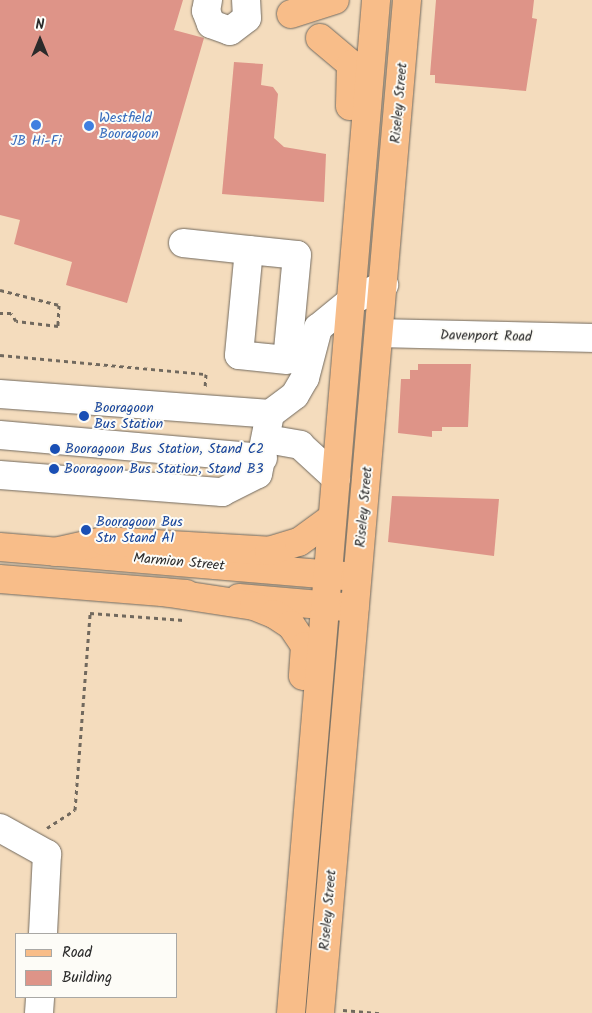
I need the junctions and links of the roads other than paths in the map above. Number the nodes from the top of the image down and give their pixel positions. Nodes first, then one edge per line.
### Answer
1 (208, 0) edge
2 (246, 0) edge
3 (335, 0) edge
4 (376, 0) edge
5 (407, 0) edge
6 (291, 14) dead end
7 (320, 38) dead end
8 (363, 150) junction
9 (183, 243) dead end
10 (249, 250) dead end
11 (384, 285) junction
12 (351, 301) junction
13 (379, 333) junction
14 (592, 338) edge
15 (0, 394) edge
16 (0, 435) edge
17 (267, 437) junction
18 (0, 475) edge
19 (336, 478) junction
20 (332, 518) junction
21 (0, 547) edge
22 (56, 552) junction
23 (326, 575) junction
24 (357, 576) junction
25 (0, 579) edge
26 (163, 592) junction
27 (323, 605) junction
28 (355, 608) junction
29 (308, 805) junction
30 (0, 828) edge
31 (43, 933) edge
32 (40, 998) edge
33 (39, 1013) edge
34 (291, 1013) edge
35 (320, 1013) edge

1 - 2 street
3 - 6 main road
4 - 8 main road, Riseley Street
5 - 11 main road, Riseley Street
7 - 8 main road
8 - 12 main road, Riseley Street
9 - 10 street
11 - 12 street
11 - 13 main road, Riseley Street
12 - 17 street
12 - 19 main road, Riseley Street
13 - 14 street, Davenport Road
13 - 24 main road, Riseley Street
15 - 17 street
16 - 17 street
17 - 18 street
17 - 19 street
19 - 20 main road, Riseley Street
20 - 22 main road
20 - 23 main road, Riseley Street
21 - 22 main road, Marmion Street
22 - 23 main road, Marmion Street
23 - 24 main road, Marmion Street
23 - 27 main road, Riseley Street
24 - 28 main road, Riseley Street
25 - 26 main road
26 - 27 main road
26 - 29 main road
27 - 28 main road
27 - 29 main road, Riseley Street
28 - 35 main road, Riseley Street
29 - 34 main road, Riseley Street
30 - 31 street
32 - 33 street

